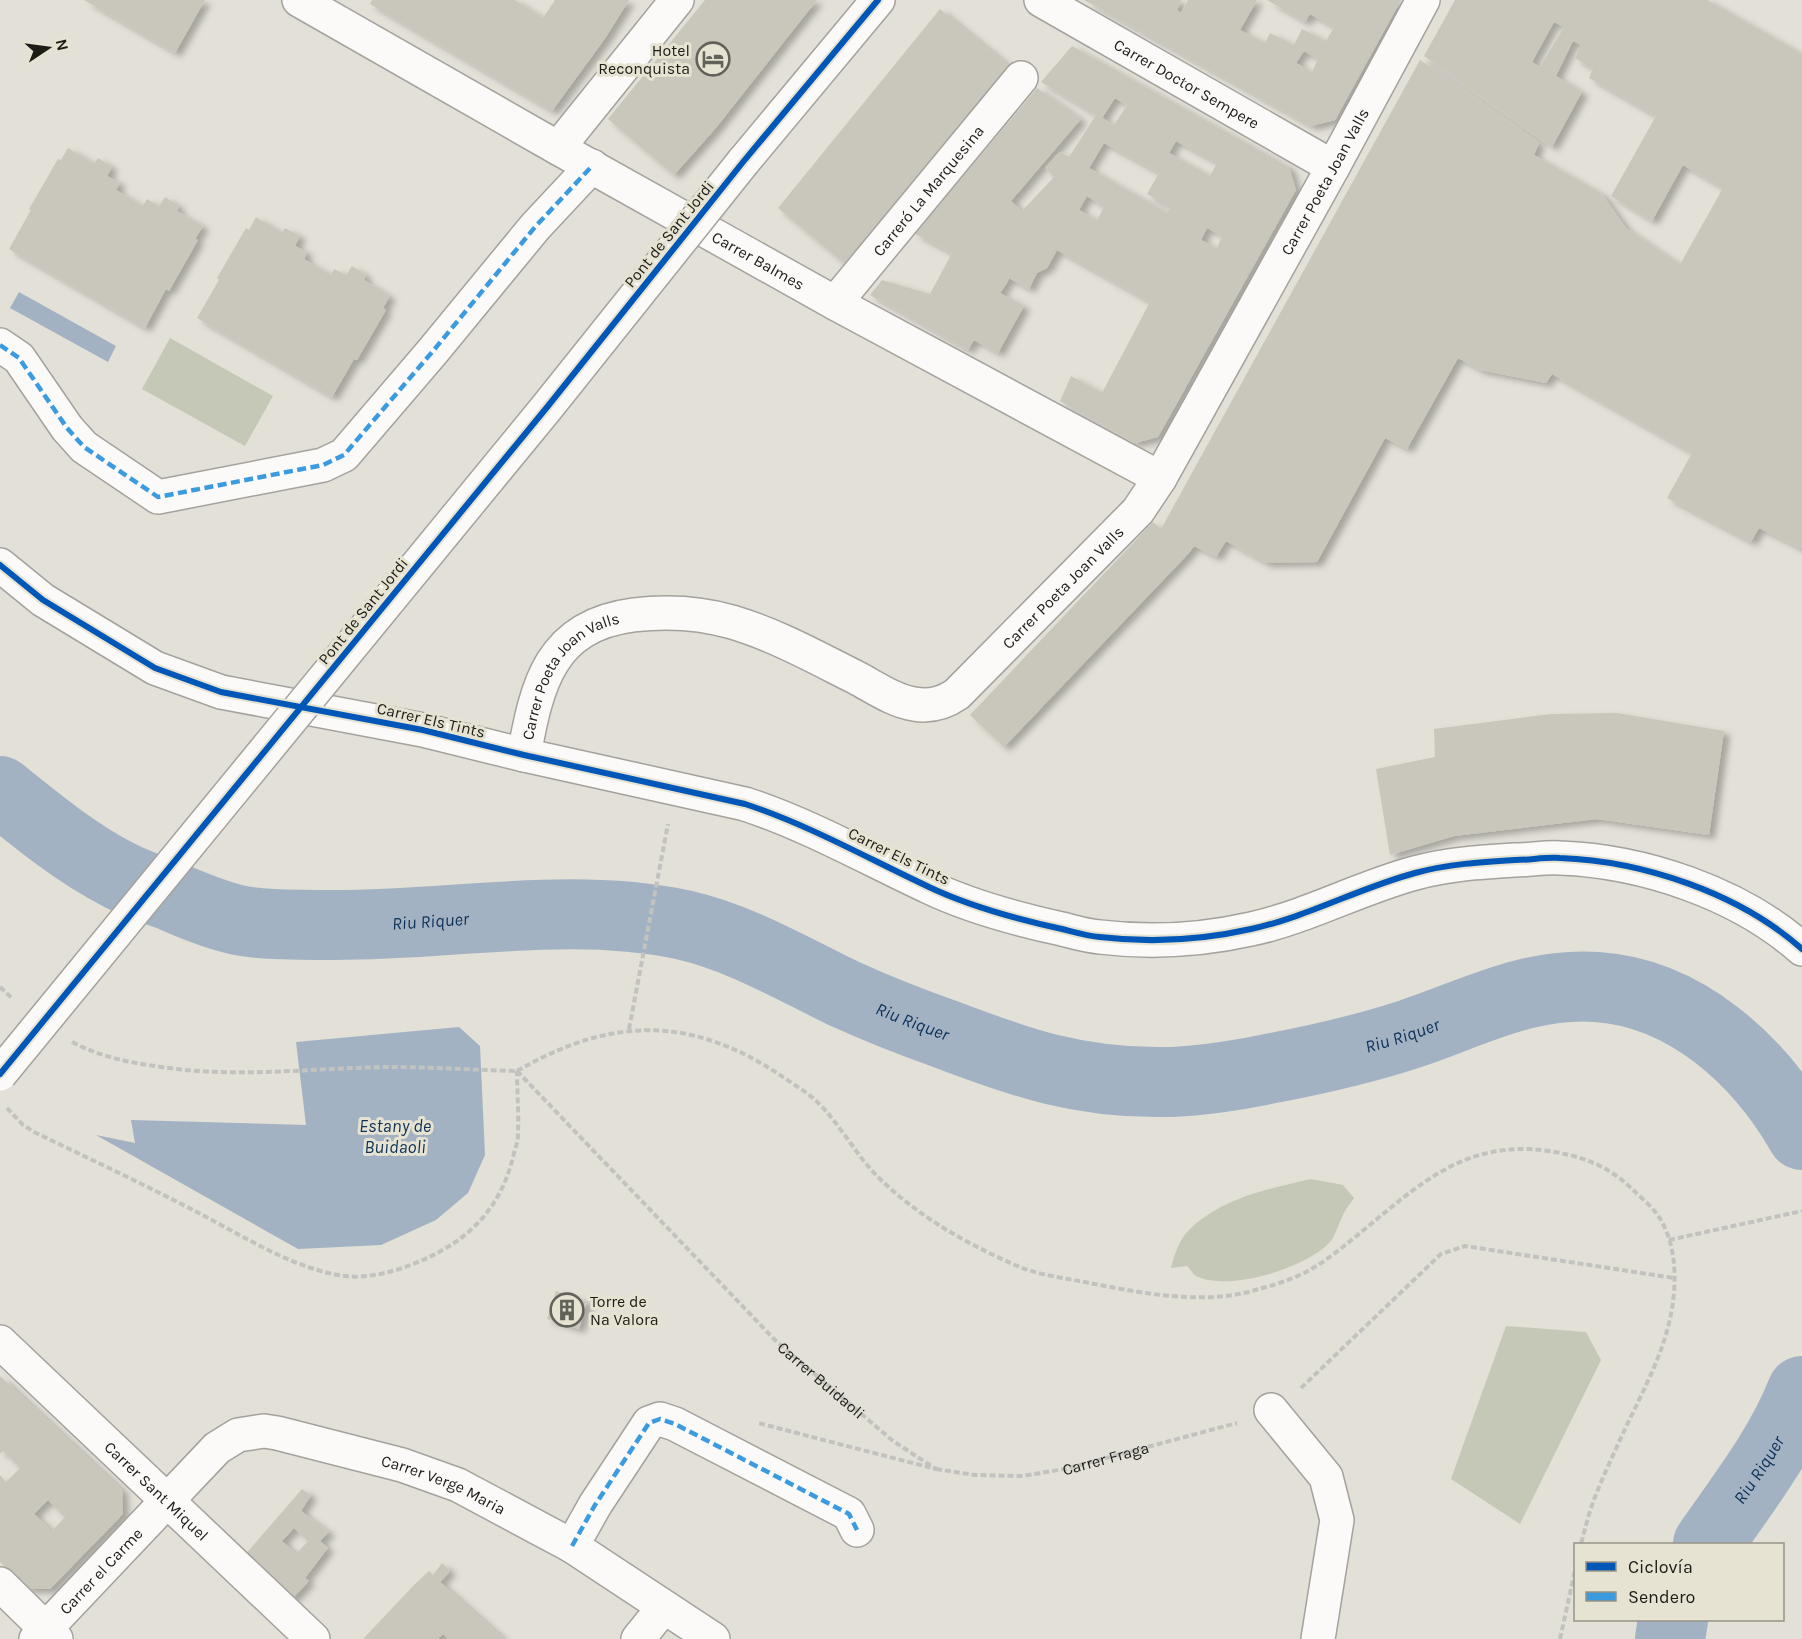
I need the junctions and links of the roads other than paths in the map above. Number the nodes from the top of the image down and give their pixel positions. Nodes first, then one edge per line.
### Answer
1 (299, 0) edge
2 (677, 0) edge
3 (878, 0) edge
4 (1041, 0) edge
5 (1423, 0) edge
6 (1021, 78) dead end
7 (558, 148) junction
8 (592, 166) junction
9 (1333, 167) junction
10 (835, 303) junction
11 (0, 345) edge
12 (1160, 478) junction
13 (0, 565) edge
14 (524, 755) junction
15 (1802, 949) edge
16 (0, 1074) edge
17 (0, 1342) edge
18 (1271, 1410) road end
19 (167, 1502) junction
20 (857, 1530) dead end
21 (572, 1546) junction
22 (0, 1584) edge
23 (663, 1608) junction
24 (46, 1636) edge
25 (313, 1639) edge
26 (638, 1639) edge
27 (713, 1639) edge
28 (1317, 1639) edge

1 - 7 street, Carrer Balmes
2 - 7 street
3 - 16 street, Pont de Sant Jordi, bridge
4 - 9 street, Carrer Doctor Sempere
5 - 9 street, Carrer Poeta Joan Valls
6 - 10 street, Carreró La Marquesina
7 - 8 street, Carrer Balmes
8 - 10 street, Carrer Balmes
8 - 11 street
9 - 12 street, Carrer Poeta Joan Valls
10 - 12 street, Carrer Balmes
12 - 14 street, Carrer Poeta Joan Valls
13 - 14 street, Carrer Els Tints
14 - 15 street, Carrer Els Tints
17 - 19 street, Carrer Sant Miquel
18 - 28 street
19 - 21 street, Carrer Verge Maria
19 - 24 street, Carrer el Carme
19 - 25 street, Carrer Sant Miquel
20 - 21 street
21 - 23 street, Carrer Verge Maria
22 - 24 street
23 - 26 street
23 - 27 street, Carrer Verge Maria

